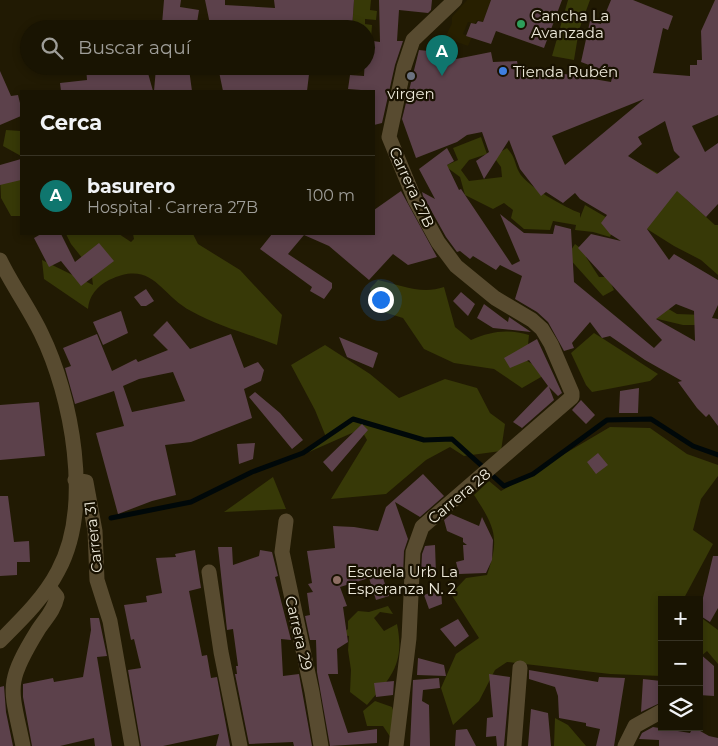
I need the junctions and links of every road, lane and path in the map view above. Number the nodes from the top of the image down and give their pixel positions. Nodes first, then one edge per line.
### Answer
1 (455, 0) edge
2 (0, 260) edge
3 (572, 397) joint
4 (75, 480) junction
5 (286, 520) dead end
6 (209, 572) dead end
7 (49, 587) junction
8 (0, 641) edge
9 (520, 668) dead end
10 (658, 713) edge
11 (399, 743) edge
12 (23, 746) edge
13 (132, 746) edge
14 (240, 746) edge
15 (321, 746) edge
16 (514, 746) edge
17 (625, 746) edge

1 - 3 street, Carrera 27B
2 - 4 street, Carrera 31
3 - 11 street, Carrera 28
4 - 7 street
4 - 13 street, Carrera 31
5 - 15 street, Carrera 29
6 - 14 street
7 - 8 street
7 - 12 street
9 - 16 street
10 - 17 street

